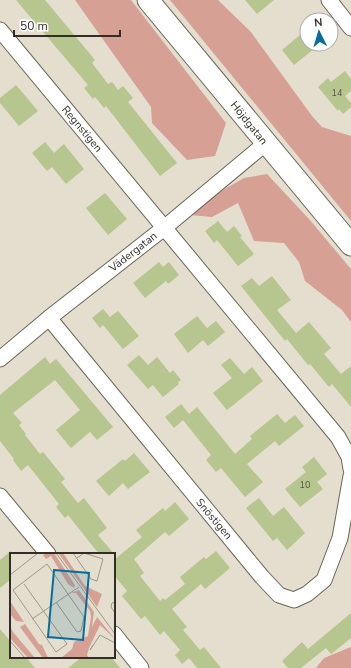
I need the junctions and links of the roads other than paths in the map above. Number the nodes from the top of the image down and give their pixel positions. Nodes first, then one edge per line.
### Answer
1 (148, 0) edge
2 (329, 0) edge
3 (351, 28) edge
4 (0, 30) edge
5 (266, 143) junction
6 (164, 228) junction
7 (351, 245) edge
8 (49, 318) junction
9 (0, 359) edge
10 (351, 469) edge
11 (351, 476) edge
12 (0, 496) edge
13 (47, 553) edge
14 (115, 635) edge
15 (141, 668) edge

1 - 5 street, Höjdgatan
2 - 3 street
4 - 6 street, Regnstigen
5 - 6 street, Vädergatan
5 - 7 street, Höjdgatan
6 - 8 street, Vädergatan
6 - 10 street
8 - 9 street, Vädergatan
8 - 11 street, Snöstigen
12 - 13 street
14 - 15 street

